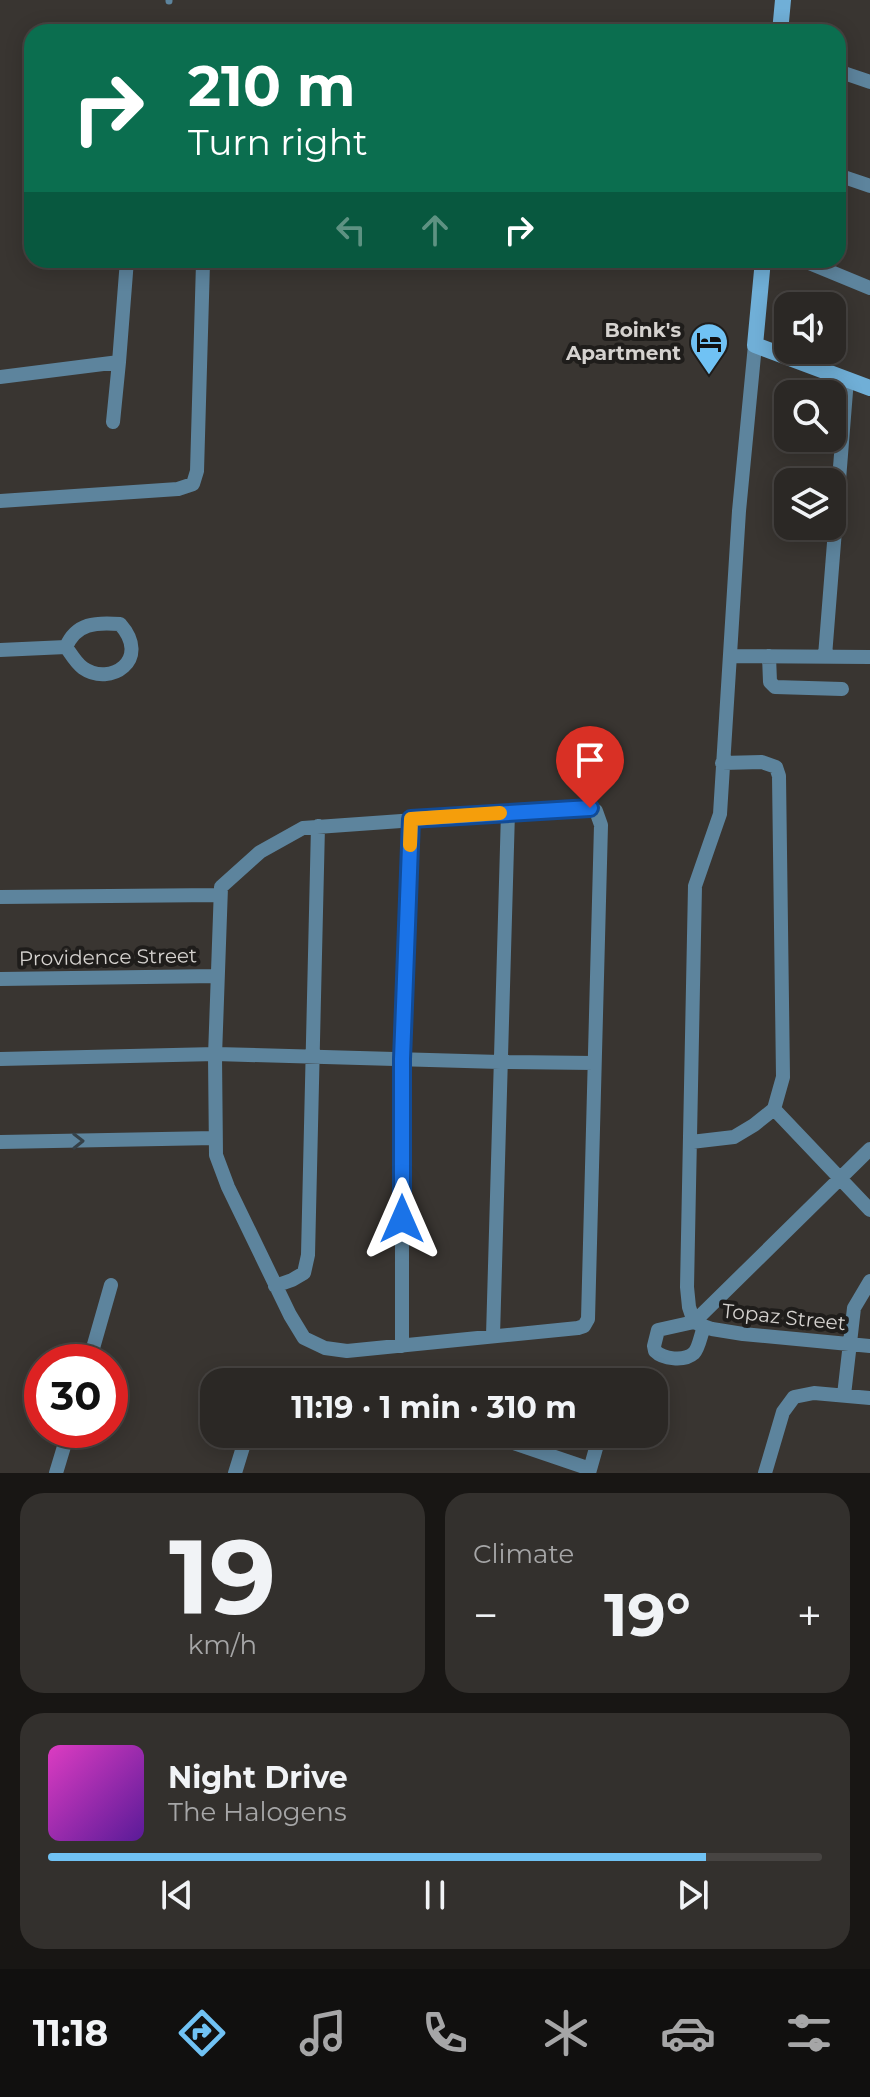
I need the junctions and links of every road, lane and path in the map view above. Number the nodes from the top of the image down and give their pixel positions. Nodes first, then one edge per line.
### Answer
1 (783, 0) edge
2 (781, 24) edge
3 (846, 74) edge
4 (870, 82) edge
5 (846, 178) edge
6 (870, 186) edge
7 (126, 268) edge
8 (203, 268) edge
9 (762, 268) edge
10 (821, 268) edge
11 (870, 288) edge
12 (755, 345) junction
13 (119, 362) junction
14 (0, 377) edge
15 (847, 379) junction
16 (870, 388) edge
17 (113, 422) dead end
18 (0, 501) edge
19 (66, 647) junction
20 (0, 650) edge
21 (731, 656) junction
22 (769, 656) junction
23 (825, 656) junction
24 (870, 657) edge
25 (842, 689) dead end
26 (722, 763) junction
27 (508, 812) junction
28 (411, 819) junction
29 (318, 826) junction
30 (219, 895) junction
31 (0, 897) edge
32 (217, 976) junction
33 (0, 979) edge
34 (216, 1054) junction
35 (311, 1056) junction
36 (0, 1059) edge
37 (402, 1059) junction
38 (500, 1062) junction
39 (594, 1063) junction
40 (774, 1109) junction
41 (215, 1138) junction
42 (0, 1142) edge
43 (691, 1142) junction
44 (870, 1149) edge
45 (840, 1179) junction
46 (870, 1210) edge
47 (870, 1281) edge
48 (111, 1285) dead end
49 (275, 1286) junction
50 (699, 1324) junction
51 (493, 1336) junction
52 (94, 1344) edge
53 (849, 1344) junction
54 (402, 1346) junction
55 (870, 1346) edge
56 (844, 1395) junction
57 (870, 1398) edge
58 (64, 1448) edge
59 (243, 1448) edge
60 (526, 1448) edge
61 (596, 1448) edge
62 (590, 1471) edge
63 (56, 1473) edge
64 (235, 1473) edge
65 (765, 1473) edge

1 - 2 street
3 - 4 street
5 - 6 street
7 - 13 street
8 - 18 street
9 - 12 street
10 - 11 street
12 - 15 street
12 - 21 street
13 - 14 street
13 - 17 street
15 - 16 street
15 - 23 street
19 - 19 street
19 - 20 street
21 - 22 street
21 - 26 street
22 - 23 street
22 - 25 street
23 - 24 street
26 - 40 street
26 - 43 street
27 - 28 street
27 - 38 street
27 - 39 street
28 - 29 street
28 - 37 street
29 - 30 street
29 - 35 street
30 - 31 street
30 - 32 street
32 - 33 street, Providence Street
32 - 34 street
34 - 35 street
34 - 36 street
34 - 41 street
35 - 37 street
35 - 49 street
37 - 38 street
37 - 54 street
38 - 39 street
38 - 51 street
39 - 51 street
40 - 43 street
40 - 45 street
42 -> 41 street
41 - 49 street
43 - 50 street
44 - 45 street
45 - 46 street
45 - 50 street
47 - 53 street
48 - 52 street
49 - 54 street
50 - 53 street, Topaz Street
51 - 54 street
53 - 55 street, Topaz Street
53 - 56 street
56 - 57 street
56 - 65 street
58 - 63 street
59 - 64 street
60 - 62 street
61 - 62 street

